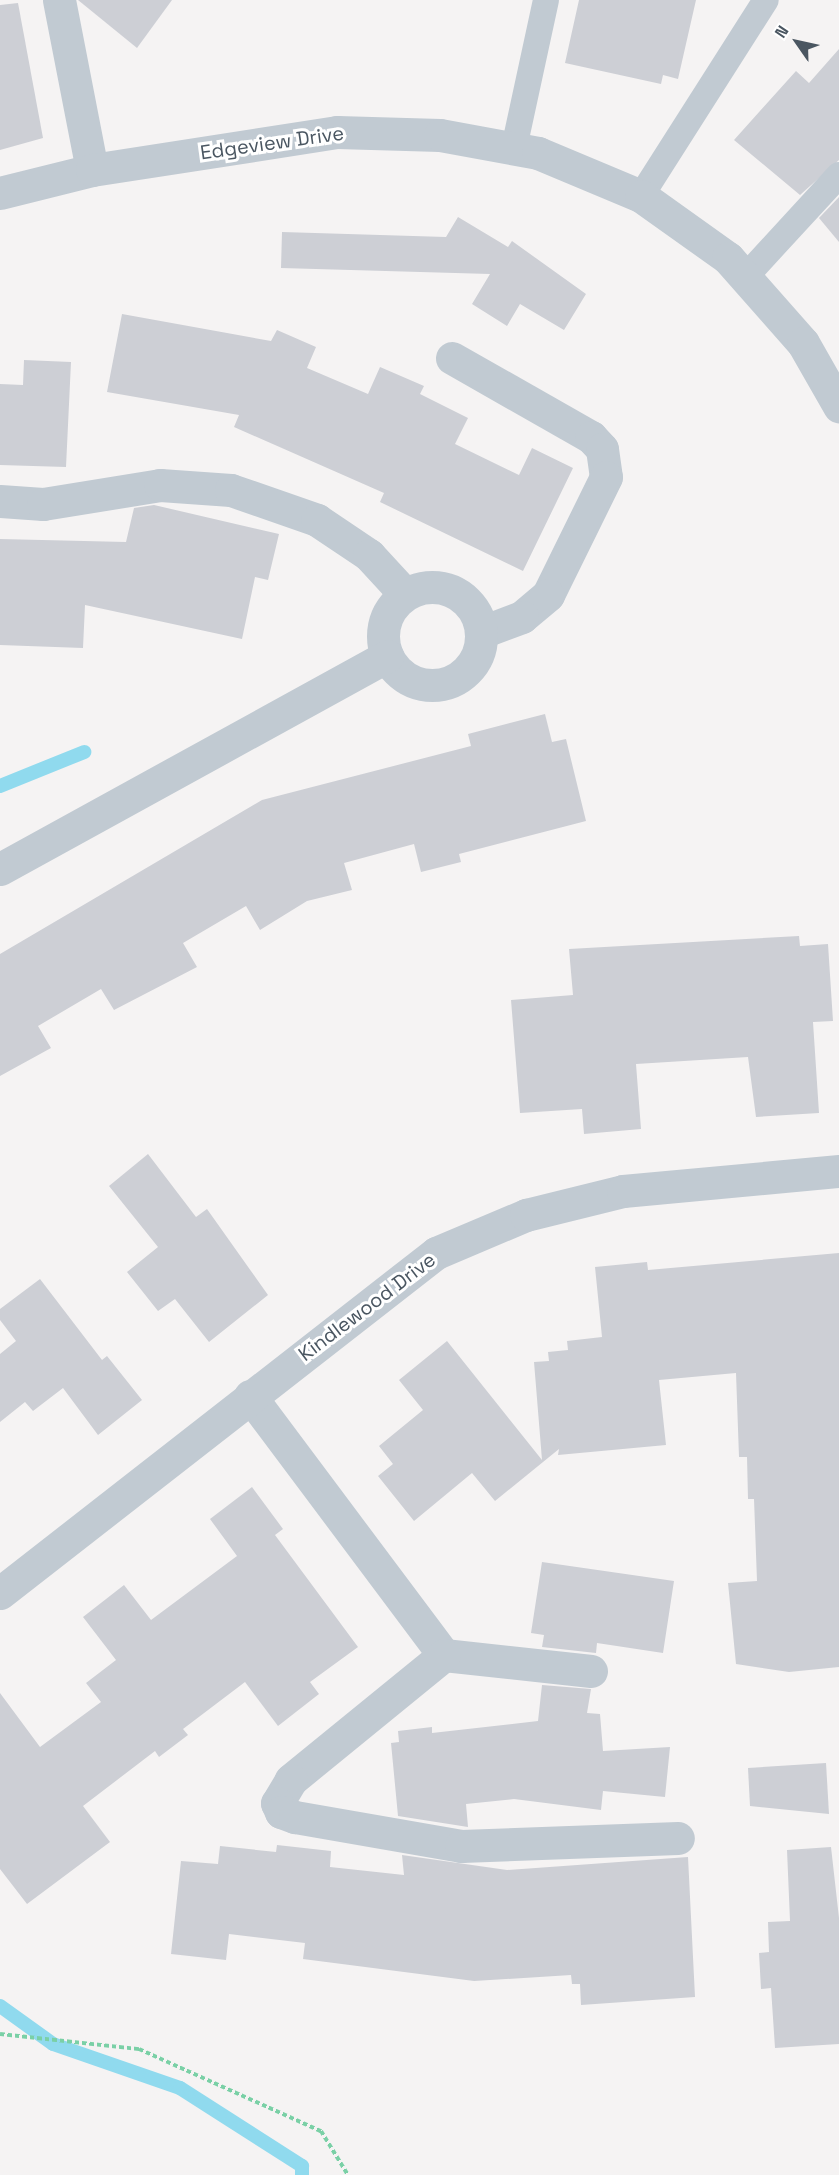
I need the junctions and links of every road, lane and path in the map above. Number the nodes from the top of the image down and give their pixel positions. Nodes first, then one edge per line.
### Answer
1 (59, 0) edge
2 (546, 0) edge
3 (766, 0) edge
4 (514, 148) junction
5 (92, 170) junction
6 (839, 175) edge
7 (0, 193) edge
8 (641, 196) junction
9 (747, 275) junction
10 (452, 358) dead end
11 (839, 406) edge
12 (0, 501) edge
13 (405, 594) junction
14 (482, 632) junction
15 (387, 656) junction
16 (0, 869) edge
17 (839, 1171) edge
18 (250, 1396) junction
19 (0, 1593) edge
20 (444, 1656) junction
21 (591, 1671) dead end
22 (678, 1838) dead end
23 (0, 2034) edge
24 (348, 2175) edge

1 - 5 street
2 - 4 lane
3 - 8 lane
4 - 5 street, Edgeview Drive
4 - 8 street, Edgeview Drive
5 - 7 street, Edgeview Drive
6 - 9 lane
8 - 9 street, Edgeview Drive
9 - 11 street, Edgeview Drive
10 - 14 street
12 - 13 street
13 - 14 street
13 - 15 street
14 - 15 street
15 - 16 street
17 - 18 street, Kindlewood Drive
18 - 19 street, Kindlewood Drive
18 - 20 street
20 - 21 street
20 - 22 street
23 - 24 path

